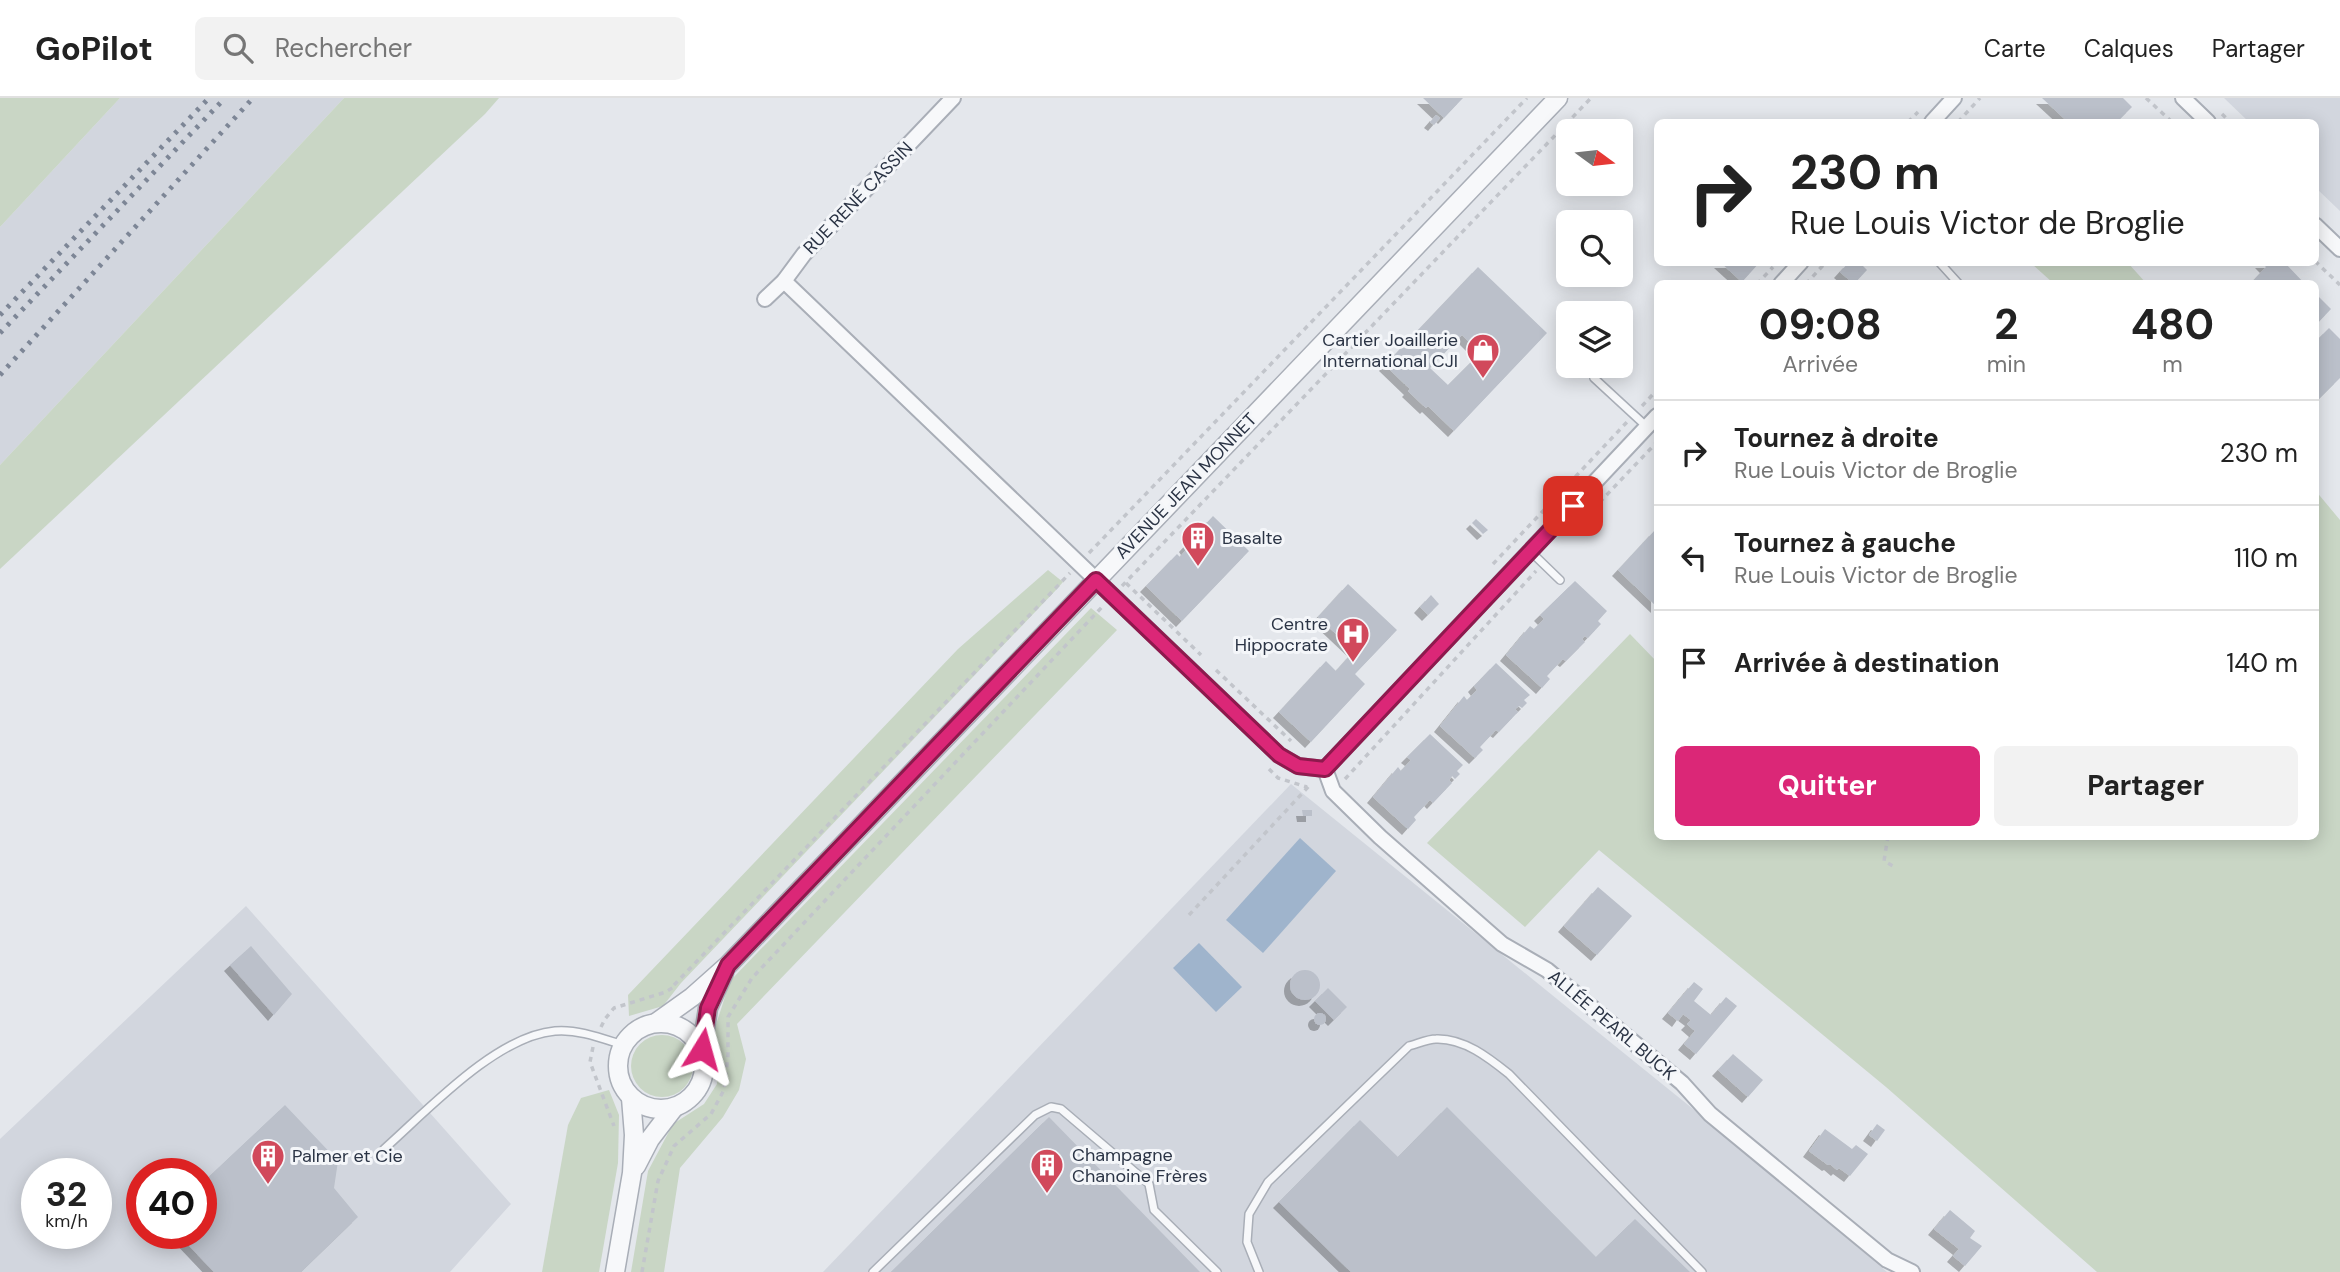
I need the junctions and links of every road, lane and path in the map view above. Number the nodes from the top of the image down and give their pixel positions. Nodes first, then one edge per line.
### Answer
1 (953, 98) edge
2 (1528, 98) edge
3 (1558, 98) edge
4 (1591, 98) edge
5 (1954, 98) edge
6 (1980, 98) edge
7 (2146, 98) edge
8 (2183, 98) edge
9 (1935, 119) edge
10 (1961, 119) edge
11 (2169, 119) edge
12 (2205, 119) edge
13 (2319, 229) edge
14 (2340, 249) edge
15 (2319, 265) edge
16 (1773, 266) edge
17 (1798, 266) edge
18 (1823, 266) edge
19 (1943, 266) edge
20 (1761, 280) edge
21 (1785, 280) edge
22 (1810, 280) edge
23 (1955, 280) edge
24 (784, 281) junction
25 (2340, 285) edge
26 (765, 299) dead end
27 (1594, 378) dead end
28 (1654, 393) edge
29 (1634, 415) junction
30 (1654, 419) edge
31 (1647, 427) junction
32 (1654, 445) edge
33 (1571, 533) dead end
34 (1530, 551) junction
35 (1543, 563) junction
36 (1079, 564) junction
37 (1487, 571) dead end
38 (1096, 580) junction
39 (1560, 580) dead end
40 (1125, 583) junction
41 (1114, 595) junction
42 (1201, 656) dead end
43 (1210, 665) dead end
44 (1291, 741) junction
45 (1297, 746) dead end
46 (1279, 755) junction
47 (1325, 769) junction
48 (1307, 787) junction
49 (1333, 791) junction
50 (1887, 840) edge
51 (1893, 866) dead end
52 (1189, 915) dead end
53 (728, 965) junction
54 (674, 985) junction
55 (692, 997) junction
56 (657, 1023) junction
57 (597, 1036) junction
58 (623, 1045) junction
59 (702, 1049) junction
60 (631, 1098) junction
61 (673, 1108) junction
62 (634, 1135) junction
63 (384, 1149) dead end
64 (632, 1173) junction
65 (615, 1272) edge
66 (642, 1272) edge
67 (873, 1272) edge
68 (1217, 1272) edge
69 (1259, 1272) edge
70 (1702, 1272) edge
71 (1912, 1272) edge

1 - 24 street, RUE RENÉ CASSIN
2 - 36 path
3 - 38 street, AVENUE JEAN MONNET
4 - 40 path
5 - 9 street
6 - 10 path
7 - 11 path
8 - 12 street
13 - 14 street
15 - 25 path
16 - 20 path
17 - 21 street
18 - 22 path
19 - 23 lane
24 - 26 street, RUE RENÉ CASSIN
24 - 36 street
27 - 29 lane
28 - 29 path
29 - 31 lane
29 - 37 path
30 - 31 street
31 - 34 street
32 - 33 path
34 - 35 lane
34 - 47 street
35 - 39 lane
35 - 49 path
36 - 38 street
36 - 54 path
38 - 41 street
38 - 53 street, AVENUE JEAN MONNET
40 - 41 path
40 - 42 path
41 - 46 street
41 - 66 path
43 - 44 path
44 - 45 path
44 - 46 path
46 - 47 street
46 - 48 path
47 - 48 path
47 - 49 street, ALLÉE PEARL BUCK
48 - 52 path
49 - 71 street, ALLÉE PEARL BUCK
50 - 51 path
53 - 55 street, AVENUE JEAN MONNET
53 - 59 street, AVENUE JEAN MONNET
54 - 55 path
54 - 57 path
55 - 56 street, AVENUE JEAN MONNET
56 - 58 street
56 - 59 street
57 - 58 lane
57 - 62 path
57 - 63 lane
58 - 60 street
59 - 61 street
60 - 61 street
60 - 62 street
61 - 64 street
62 - 64 street
64 - 65 street
67 - 68 lane
69 - 70 lane

